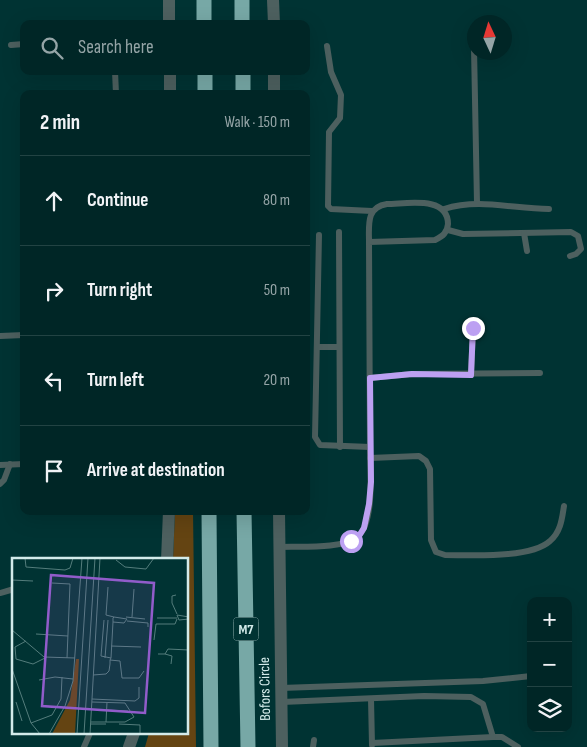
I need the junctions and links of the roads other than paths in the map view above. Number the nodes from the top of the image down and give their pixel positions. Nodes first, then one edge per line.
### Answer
1 (169, 0) edge
2 (273, 0) edge
3 (169, 20) edge
4 (274, 20) edge
5 (20, 44) edge
6 (11, 45) dead end
7 (327, 46) dead end
8 (474, 60) edge
9 (115, 75) edge
10 (170, 75) edge
11 (205, 75) edge
12 (243, 75) edge
13 (274, 75) edge
14 (116, 90) edge
15 (170, 90) edge
16 (205, 90) edge
17 (243, 90) edge
18 (274, 90) edge
19 (477, 203) junction
20 (444, 209) junction
21 (550, 209) dead end
22 (372, 211) junction
23 (448, 230) junction
24 (339, 232) dead end
25 (524, 233) junction
26 (319, 235) dead end
27 (369, 242) junction
28 (527, 251) dead end
29 (570, 256) dead end
30 (473, 328) dead end
31 (20, 335) edge
32 (0, 336) edge
33 (317, 347) junction
34 (339, 347) junction
35 (540, 372) dead end
36 (471, 375) junction
37 (370, 378) junction
38 (340, 446) junction
39 (370, 447) junction
40 (370, 458) junction
41 (0, 464) edge
42 (10, 464) junction
43 (20, 464) edge
44 (0, 484) edge
45 (564, 506) dead end
46 (169, 515) edge
47 (209, 515) edge
48 (244, 515) edge
49 (279, 515) edge
50 (279, 547) junction
51 (167, 558) edge
52 (527, 676) edge
53 (281, 688) junction
54 (371, 699) junction
55 (282, 702) junction
56 (90, 734) edge
57 (134, 734) edge
58 (494, 737) junction
59 (372, 745) edge
60 (84, 747) edge
61 (129, 747) edge
62 (211, 747) edge
63 (248, 747) edge
64 (282, 747) edge
65 (518, 747) edge

1 - 3 street
2 - 4 street
5 - 6 lane
7 - 22 lane
8 - 19 lane
9 - 14 lane
10 - 15 street
11 - 16 highway
12 - 17 highway
13 - 18 street
19 - 20 lane
19 - 21 lane
20 - 22 lane
20 - 23 lane
22 - 27 lane
23 - 25 lane
23 - 27 lane
24 - 34 lane
25 - 28 lane
25 - 29 lane
26 - 33 lane
27 - 37 lane
30 - 36 lane
31 - 32 lane
33 - 34 lane
33 - 38 lane
34 - 38 lane
35 - 36 lane
36 - 37 lane
37 - 39 lane
38 - 39 lane
39 - 40 lane
40 - 45 lane
40 - 50 lane
41 - 42 lane
42 - 43 lane
42 - 44 lane
46 - 51 street
47 - 62 highway
48 - 63 highway, M7
49 - 50 street, Bofors Circle
50 - 53 street, Bofors Circle
52 - 53 lane
53 - 55 street, Bofors Circle
54 - 55 lane
54 - 58 lane
54 - 59 lane
55 - 64 street, Bofors Circle
56 - 60 lane
57 - 61 street
58 - 59 lane
58 - 65 lane

